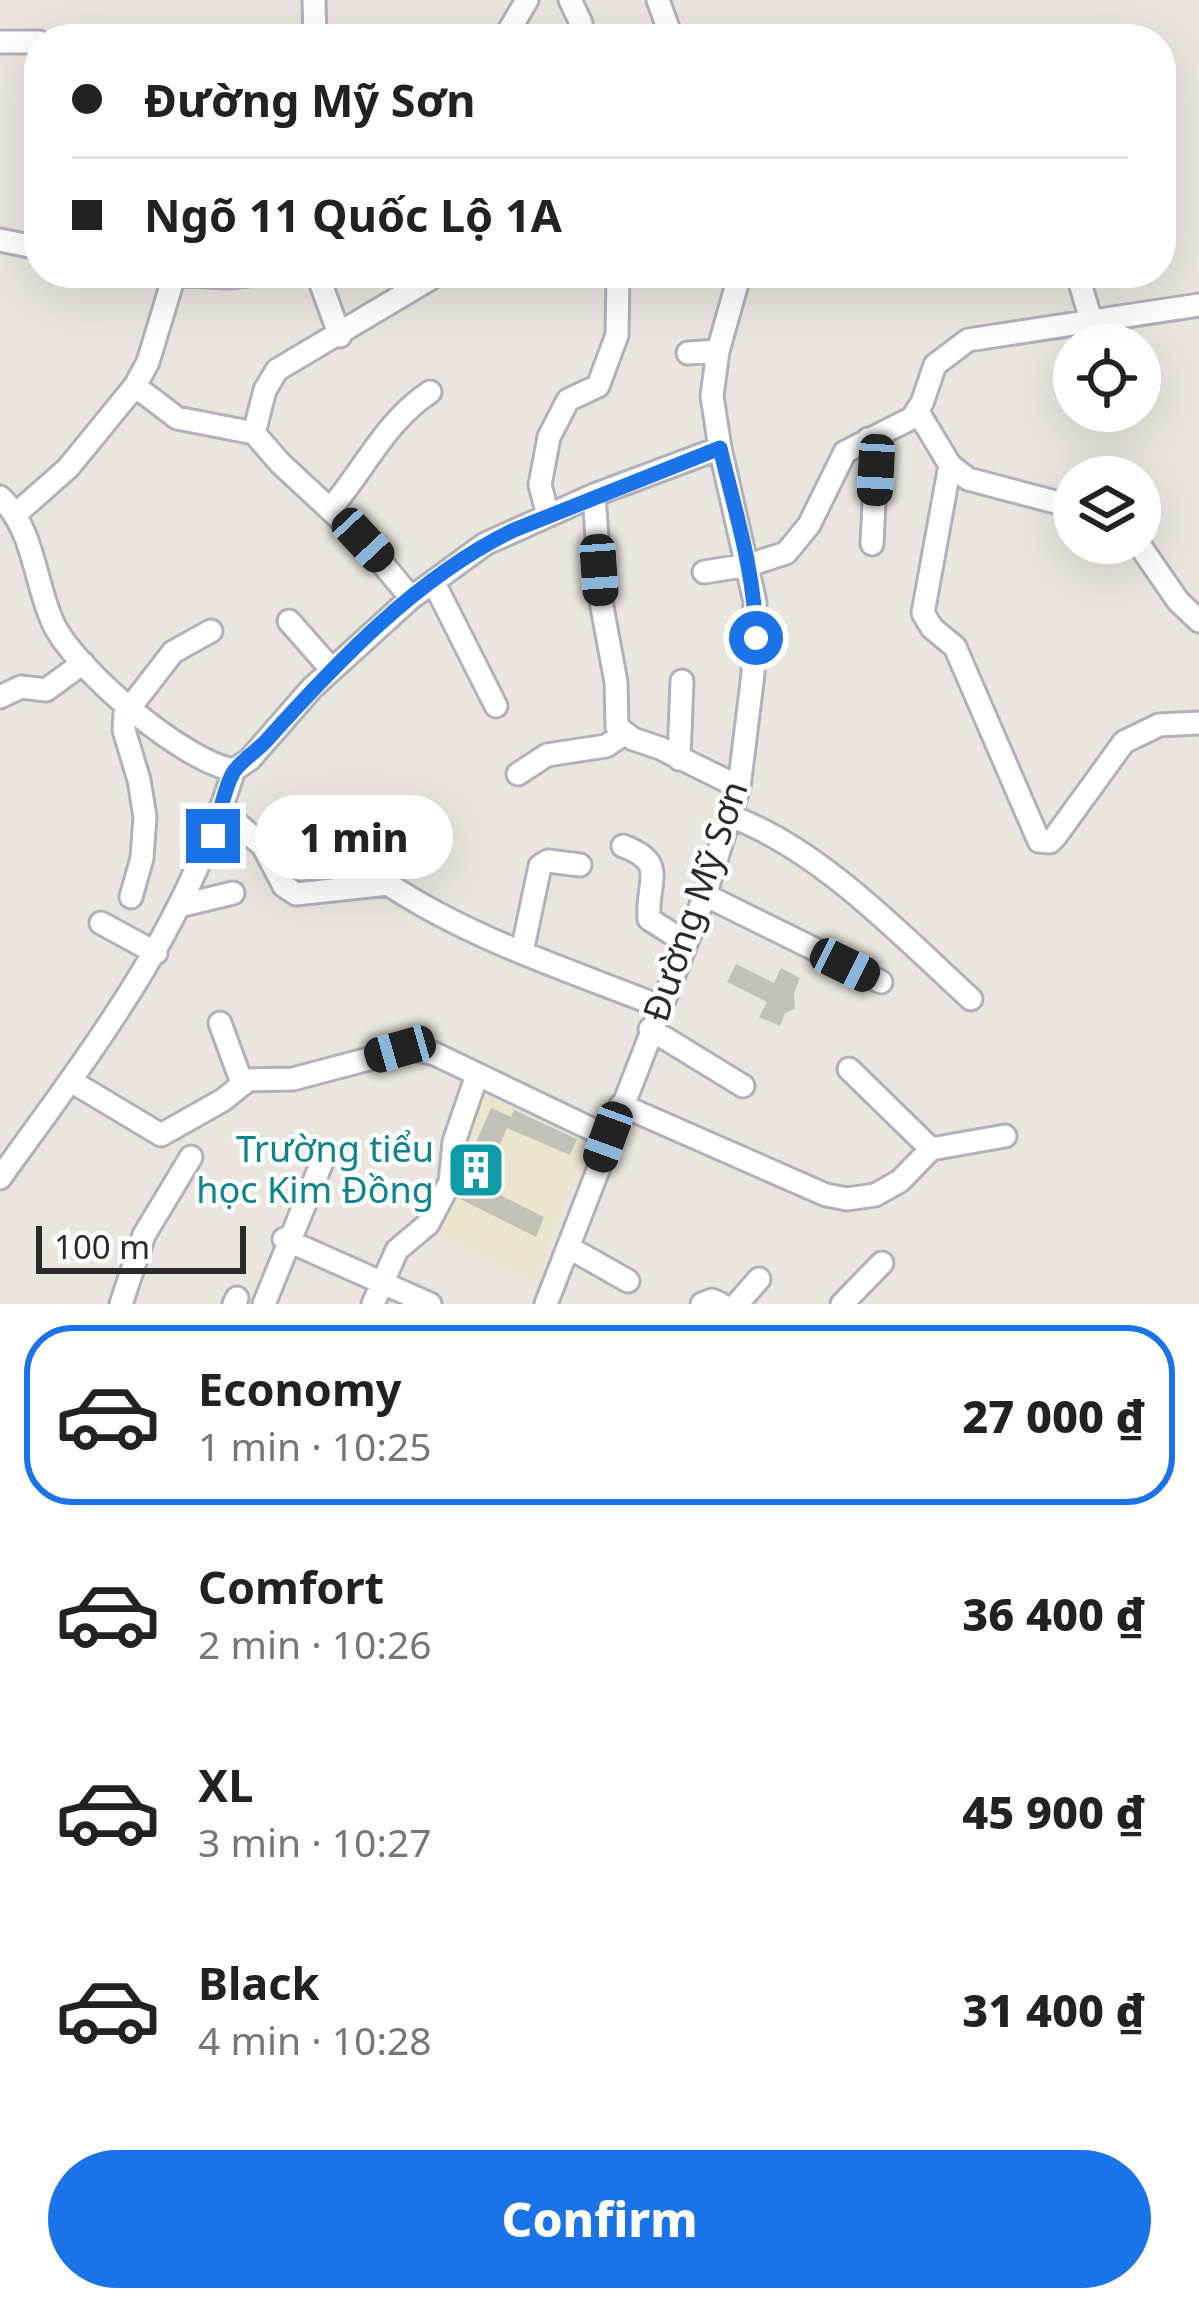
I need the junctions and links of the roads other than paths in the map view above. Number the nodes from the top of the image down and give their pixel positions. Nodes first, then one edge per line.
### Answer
1 (570, 0) edge
2 (581, 23) dead end
3 (161, 288) edge
4 (322, 288) edge
5 (416, 288) edge
6 (618, 288) edge
7 (736, 288) edge
8 (1081, 288) edge
9 (1199, 305) edge
10 (1091, 320) junction
11 (340, 336) junction
12 (718, 351) junction
13 (688, 353) dead end
14 (135, 386) junction
15 (430, 392) dead end
16 (918, 412) junction
17 (254, 433) junction
18 (868, 439) junction
19 (720, 448) junction
20 (950, 465) junction
21 (594, 496) junction
22 (1053, 502) edge
23 (8, 505) edge
24 (332, 508) junction
25 (548, 515) junction
26 (872, 544) dead end
27 (1152, 564) edge
28 (749, 565) junction
29 (704, 572) dead end
30 (434, 583) junction
31 (412, 598) junction
32 (289, 621) dead end
33 (1199, 621) edge
34 (211, 632) dead end
35 (83, 663) junction
36 (332, 670) junction
37 (682, 681) dead end
38 (0, 697) edge
39 (129, 706) junction
40 (496, 706) dead end
41 (1199, 723) edge
42 (624, 734) junction
43 (679, 759) junction
44 (234, 770) junction
45 (518, 774) dead end
46 (739, 787) junction
47 (222, 811) junction
48 (730, 816) junction
49 (623, 846) dead end
50 (580, 865) dead end
51 (233, 892) dead end
52 (705, 895) junction
53 (130, 898) dead end
54 (183, 905) junction
55 (101, 923) dead end
56 (686, 942) junction
57 (522, 952) junction
58 (156, 953) junction
59 (881, 982) dead end
60 (971, 999) dead end
61 (658, 1006) junction
62 (220, 1023) dead end
63 (650, 1029) junction
64 (850, 1069) dead end
65 (477, 1075) junction
66 (71, 1081) junction
67 (242, 1082) junction
68 (743, 1086) dead end
69 (621, 1105) junction
70 (1005, 1136) dead end
71 (608, 1137) junction
72 (931, 1149) junction
73 (191, 1157) dead end
74 (324, 1157) dead end
75 (0, 1178) edge
76 (287, 1240) junction
77 (568, 1246) junction
78 (882, 1263) dead end
79 (758, 1279) dead end
80 (628, 1281) dead end
81 (382, 1282) junction
82 (121, 1304) edge
83 (264, 1304) edge
84 (373, 1304) edge
85 (430, 1304) edge
86 (546, 1304) edge
87 (702, 1304) edge
88 (722, 1304) edge
89 (737, 1304) edge
90 (842, 1304) edge

1 - 2 street
3 - 14 street
4 - 11 street
5 - 11 street
6 - 25 street
7 - 12 street, Đường Mỹ Sơn
8 - 10 street
9 - 10 street
10 - 16 street
11 - 17 street
12 - 13 street
12 - 19 street, Đường Mỹ Sơn
14 - 17 street
14 - 23 street
15 - 24 street
16 - 18 street
16 - 20 street
17 - 24 street
18 - 26 street
18 - 28 street
19 - 21 street
19 - 28 street, Đường Mỹ Sơn
20 - 22 street
20 - 41 street
21 - 25 street
21 - 42 street
23 - 35 street
24 - 31 street
25 - 30 street
27 - 33 street
28 - 29 street
28 - 46 street, Đường Mỹ Sơn
30 - 31 street
30 - 40 street
31 - 36 street
32 - 36 street
34 - 39 street
35 - 38 street
35 - 39 street
36 - 44 street
37 - 43 street
39 - 44 street
39 - 53 street
42 - 43 street
42 - 45 street
43 - 46 street
44 - 47 street
46 - 48 street, Đường Mỹ Sơn
47 - 54 street
47 - 57 street
48 - 52 street, Đường Mỹ Sơn
48 - 60 street
49 - 56 street
50 - 57 street
51 - 54 street
52 - 56 street, Đường Mỹ Sơn
52 - 59 street
54 - 58 street
55 - 58 street
56 - 61 street, Đường Mỹ Sơn
57 - 61 street
58 - 66 street
61 - 63 street, Đường Mỹ Sơn
62 - 67 street
63 - 68 street
63 - 69 street, Đường Mỹ Sơn
64 - 72 street
65 - 67 street
65 - 71 street
65 - 81 street
66 - 67 street
66 - 75 street
69 - 71 street, Đường Mỹ Sơn
69 - 72 street
70 - 72 street
71 - 77 street, Đường Mỹ Sơn
73 - 82 street
74 - 76 street
76 - 81 street
76 - 83 street
77 - 80 street
77 - 86 street, Đường Mỹ Sơn
78 - 90 street
79 - 89 street
81 - 84 street
81 - 85 street
87 - 88 street

